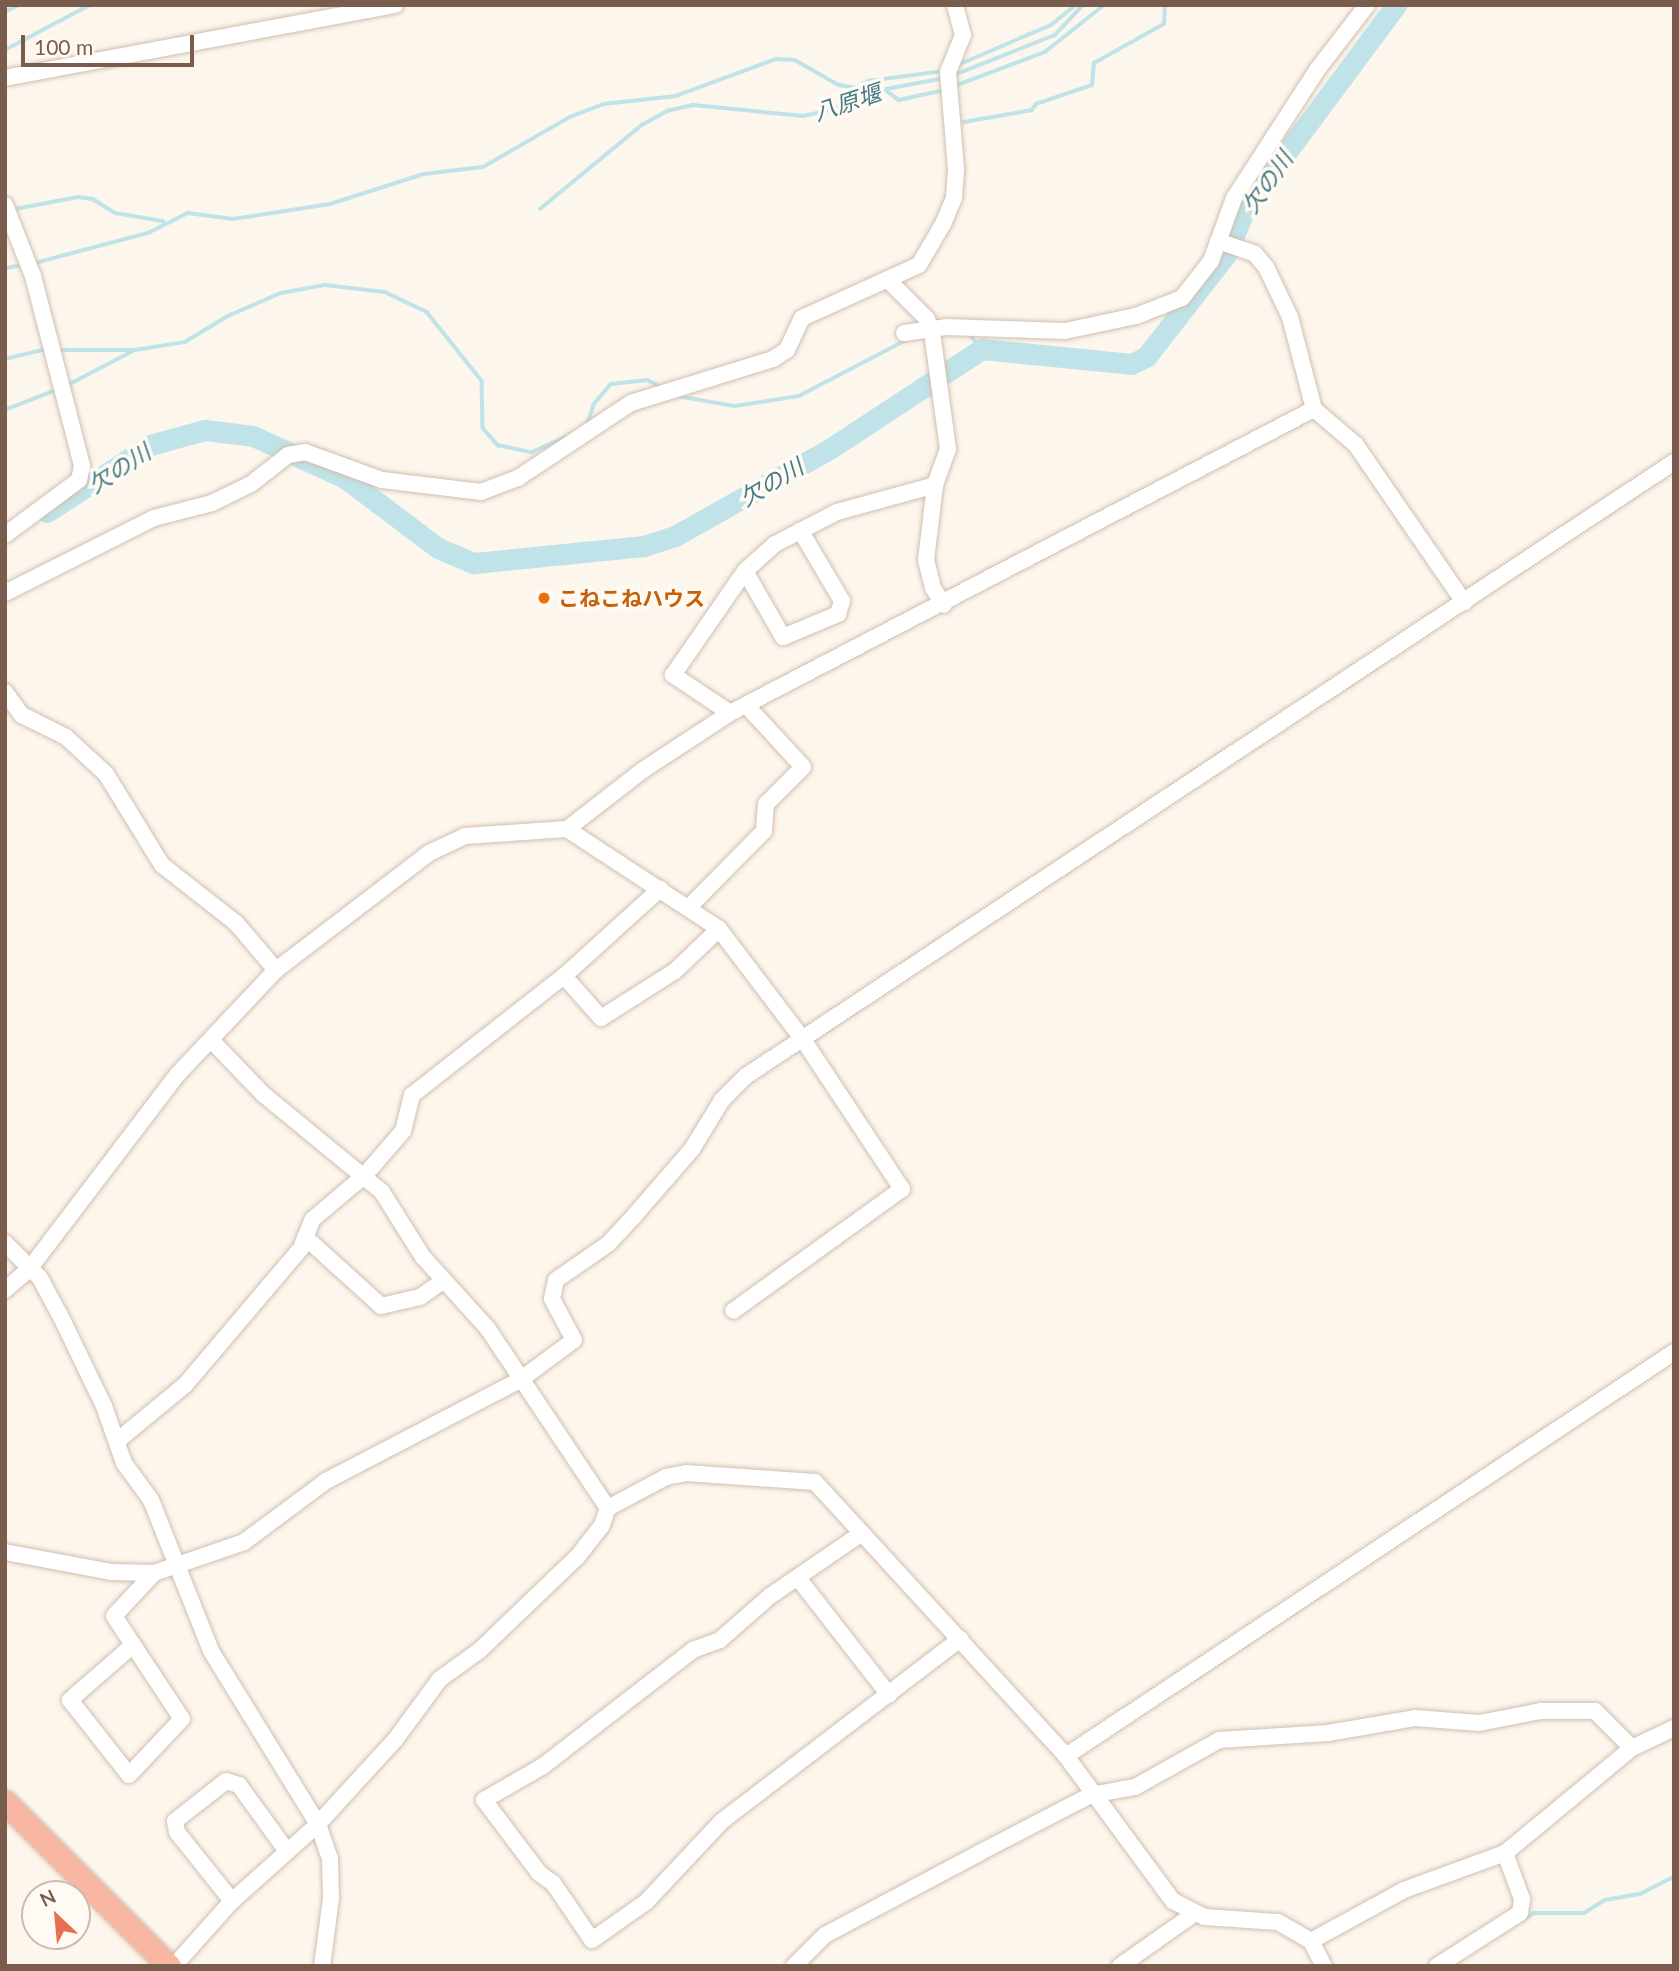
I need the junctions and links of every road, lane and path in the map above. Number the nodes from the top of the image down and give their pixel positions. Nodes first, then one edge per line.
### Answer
1 (395, 5) edge
2 (955, 5) edge
3 (1367, 5) edge
4 (5, 78) edge
5 (7, 209) edge
6 (1220, 242) junction
7 (890, 281) junction
8 (904, 333) dead end
9 (932, 334) junction
10 (1314, 409) junction
11 (1674, 462) edge
12 (935, 485) junction
13 (800, 530) junction
14 (7, 532) edge
15 (745, 571) junction
16 (5, 593) edge
17 (1464, 602) junction
18 (944, 605) junction
19 (5, 692) edge
20 (746, 705) junction
21 (730, 713) junction
22 (567, 829) junction
23 (660, 889) junction
24 (689, 907) junction
25 (719, 929) junction
26 (276, 970) junction
27 (564, 976) junction
28 (211, 1040) junction
29 (804, 1041) junction
30 (365, 1175) junction
31 (305, 1237) junction
32 (5, 1243) edge
33 (30, 1268) junction
34 (443, 1281) junction
35 (5, 1290) edge
36 (733, 1311) dead end
37 (1674, 1352) edge
38 (520, 1380) junction
39 (117, 1441) junction
40 (608, 1508) junction
41 (862, 1533) junction
42 (5, 1552) edge
43 (174, 1565) junction
44 (154, 1573) junction
45 (798, 1578) junction
46 (960, 1639) junction
47 (133, 1645) junction
48 (889, 1695) junction
49 (1674, 1728) edge
50 (1632, 1748) junction
51 (1061, 1751) junction
52 (1091, 1795) junction
53 (5, 1802) edge
54 (318, 1824) junction
55 (286, 1850) junction
56 (1505, 1853) junction
57 (232, 1901) junction
58 (1195, 1913) junction
59 (1311, 1941) junction
60 (1442, 1964) edge
61 (169, 1966) edge
62 (174, 1966) edge
63 (322, 1966) edge
64 (794, 1966) edge
65 (1120, 1966) edge
66 (1324, 1966) edge

1 - 4 street
2 - 7 street
3 - 6 street
5 - 14 street
6 - 9 street
6 - 10 street
7 - 9 street
7 - 16 street
8 - 9 street
9 - 12 street
10 - 17 street
10 - 18 street
11 - 17 street
12 - 13 street
12 - 18 street
13 - 15 street
13 - 15 street
15 - 21 street
17 - 29 street
18 - 20 street
19 - 26 street
20 - 21 street
20 - 24 street
21 - 22 street
22 - 23 street
22 - 26 street
23 - 24 street
23 - 27 street
24 - 25 street
25 - 27 street
25 - 29 street
26 - 28 street
27 - 30 street
28 - 30 street
28 - 33 street
29 - 36 street
29 - 38 street
30 - 31 street
30 - 34 street
31 - 34 street
31 - 39 street
32 - 33 street
33 - 35 street
33 - 39 street
34 - 38 street
37 - 51 street
38 - 40 street
38 - 43 street
39 - 43 street
40 - 41 street
40 - 54 street
41 - 45 street
41 - 46 street
42 - 44 street
43 - 44 street
43 - 54 street
44 - 47 street
45 - 48 street
45 - 48 street
46 - 48 street
46 - 51 street
47 - 47 street
49 - 50 street
50 - 52 street
50 - 56 street
51 - 52 street
52 - 58 street
52 - 64 street
53 - 61 highway
54 - 55 street
54 - 63 street
55 - 57 street
55 - 57 street
56 - 59 street
56 - 60 street
57 - 62 street
58 - 59 street
58 - 65 street
59 - 66 street

